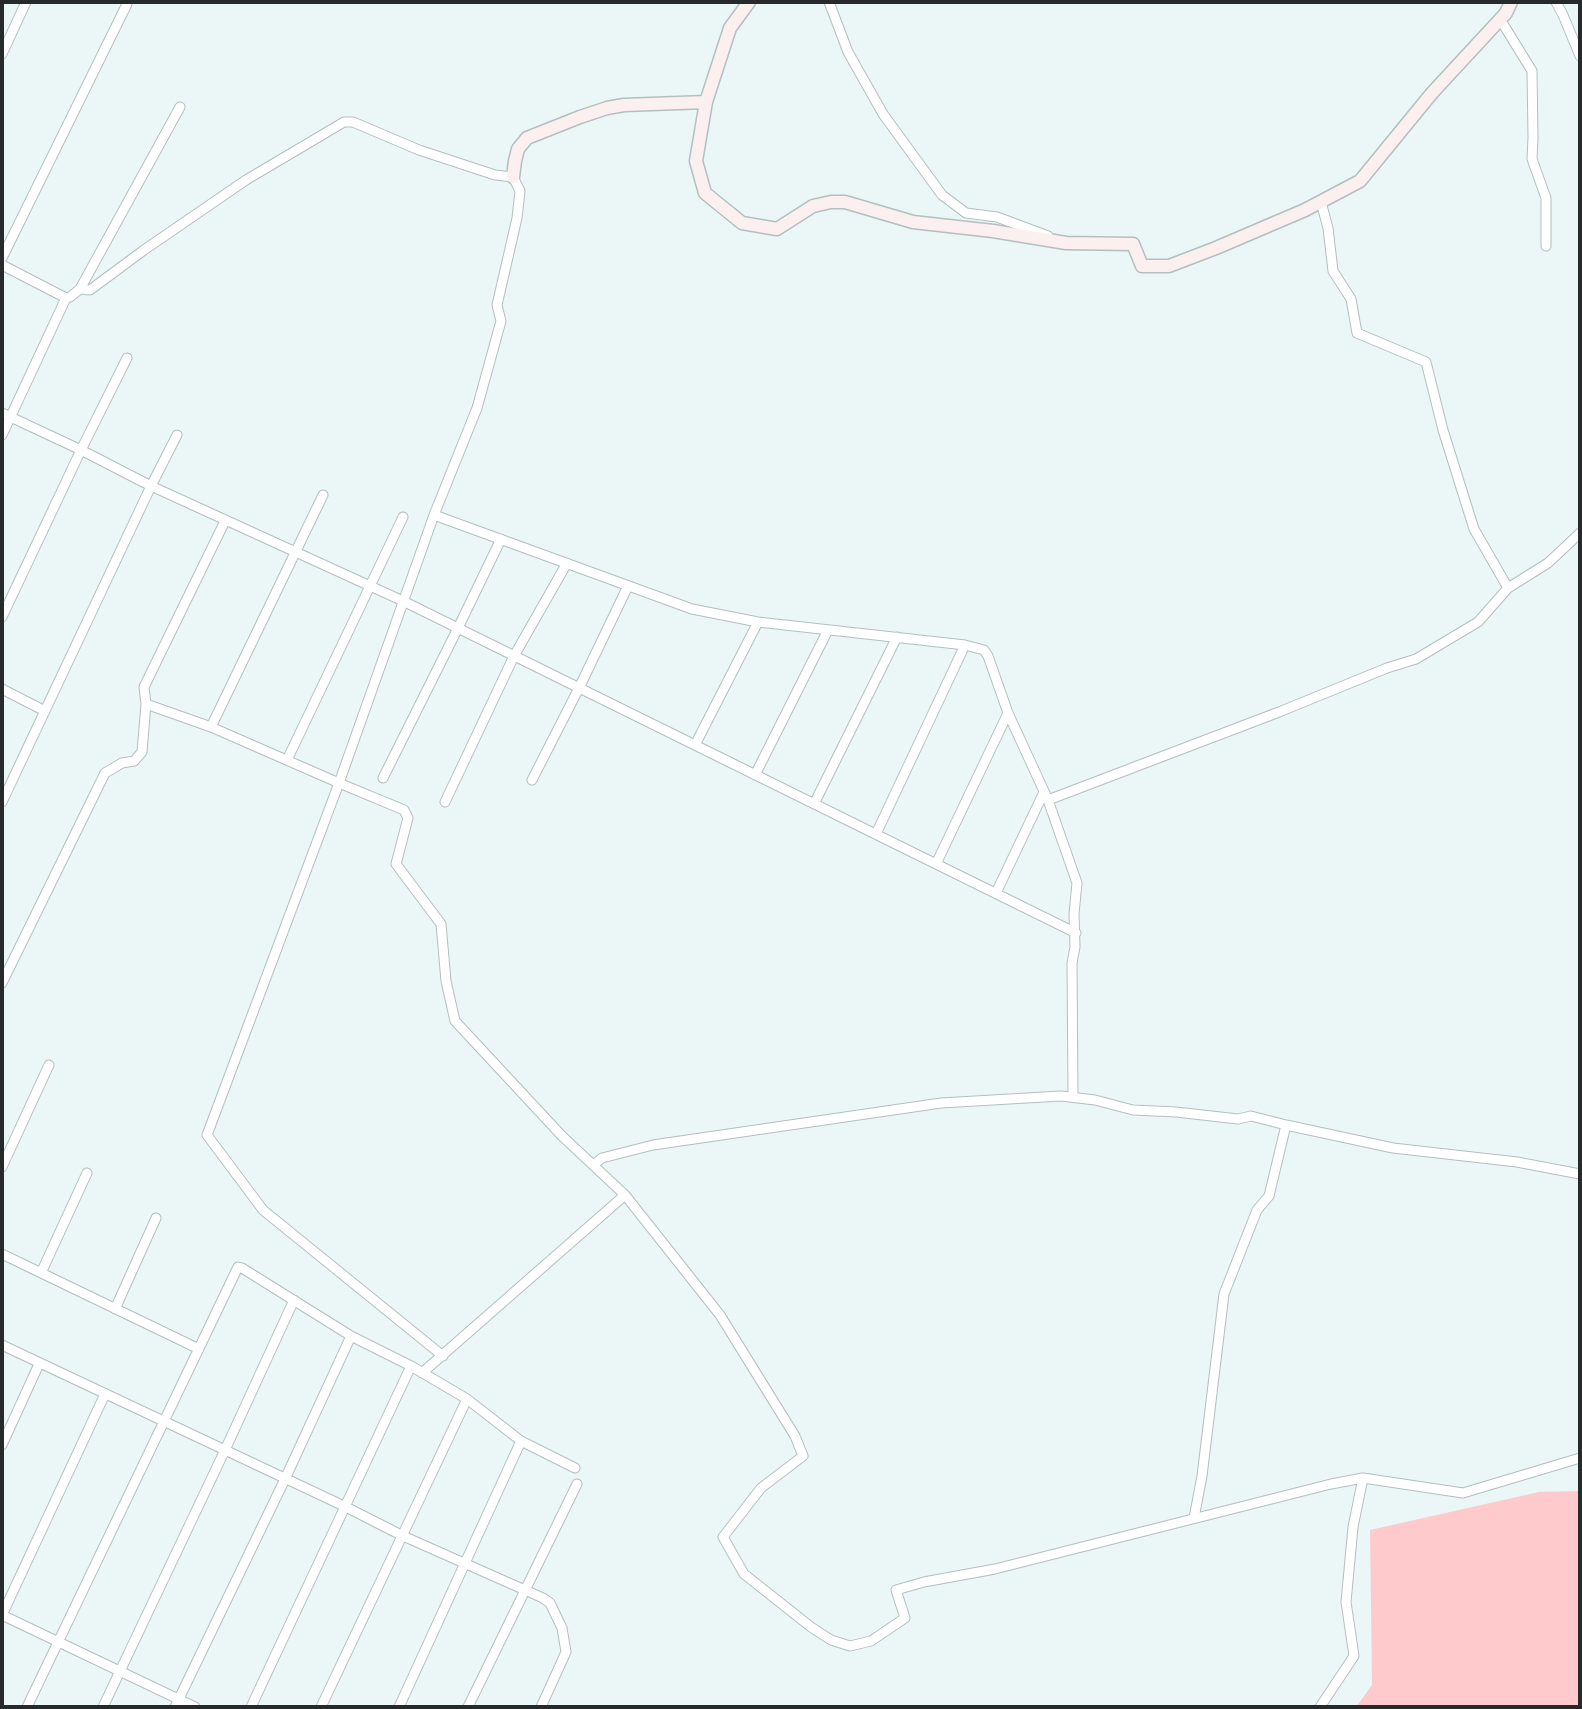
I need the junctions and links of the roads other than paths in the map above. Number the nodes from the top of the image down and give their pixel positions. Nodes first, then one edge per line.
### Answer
1 (26, 2) edge
2 (749, 2) edge
3 (829, 2) edge
4 (1511, 2) edge
5 (1556, 2) edge
6 (127, 4) dead end
7 (1500, 19) junction
8 (2, 54) edge
9 (1580, 55) edge
10 (706, 102) junction
11 (180, 107) dead end
12 (513, 177) junction
13 (1321, 202) junction
14 (1066, 243) junction
15 (1546, 246) dead end
16 (2, 258) edge
17 (2, 265) edge
18 (80, 289) junction
19 (66, 298) junction
20 (127, 358) dead end
21 (6, 415) edge
22 (2, 435) edge
23 (177, 435) dead end
24 (80, 450) junction
25 (151, 486) junction
26 (323, 495) dead end
27 (434, 515) junction
28 (403, 517) dead end
29 (225, 521) junction
30 (1580, 533) edge
31 (501, 539) junction
32 (296, 554) junction
33 (567, 563) junction
34 (369, 586) junction
35 (628, 586) junction
36 (1508, 588) junction
37 (403, 601) junction
38 (2, 617) edge
39 (758, 622) junction
40 (458, 628) junction
41 (828, 630) junction
42 (897, 637) junction
43 (965, 645) junction
44 (514, 656) junction
45 (579, 688) junction
46 (2, 689) edge
47 (146, 704) junction
48 (46, 710) junction
49 (1008, 713) junction
50 (211, 727) junction
51 (695, 745) junction
52 (287, 760) junction
53 (755, 775) junction
54 (383, 778) dead end
55 (532, 780) dead end
56 (339, 783) junction
57 (1046, 796) junction
58 (2, 802) edge
59 (445, 802) dead end
60 (814, 804) junction
61 (876, 834) junction
62 (936, 864) junction
63 (996, 893) junction
64 (1076, 933) junction
65 (6, 963) edge
66 (2, 983) edge
67 (49, 1065) dead end
68 (1073, 1097) junction
69 (1286, 1125) junction
70 (593, 1165) junction
71 (2, 1167) edge
72 (87, 1173) dead end
73 (1580, 1174) edge
74 (625, 1195) junction
75 (156, 1218) dead end
76 (2, 1254) edge
77 (41, 1273) junction
78 (294, 1300) junction
79 (115, 1309) junction
80 (351, 1336) junction
81 (2, 1345) edge
82 (200, 1349) junction
83 (443, 1356) junction
84 (39, 1364) junction
85 (411, 1366) junction
86 (422, 1373) junction
87 (105, 1394) junction
88 (467, 1399) junction
89 (165, 1422) junction
90 (521, 1441) junction
91 (2, 1445) edge
92 (225, 1450) junction
93 (1580, 1458) edge
94 (575, 1468) dead end
95 (1363, 1478) junction
96 (285, 1479) junction
97 (577, 1484) dead end
98 (346, 1507) junction
99 (1194, 1518) junction
100 (403, 1536) junction
101 (465, 1563) junction
102 (525, 1590) junction
103 (59, 1642) junction
104 (119, 1671) junction
105 (177, 1703) edge
106 (27, 1707) edge
107 (103, 1707) edge
108 (195, 1707) edge
109 (251, 1707) edge
110 (321, 1707) edge
111 (398, 1707) edge
112 (468, 1707) edge
113 (541, 1707) edge
114 (1320, 1707) edge

1 - 8 street
2 - 10 street
3 - 14 street
4 - 7 street
5 - 9 street
6 - 16 street
7 - 13 street
7 - 15 street
10 - 12 street
10 - 14 street
11 - 18 street
12 - 18 street
12 - 27 street
13 - 14 street
13 - 36 street
17 - 19 street
18 - 19 street
19 - 21 street
20 - 24 street
21 - 22 street
21 - 24 street
23 - 25 street
24 - 25 street
24 - 38 street
25 - 29 street
25 - 48 street
26 - 32 street
27 - 31 street
27 - 37 street
28 - 34 street
29 - 32 street
29 - 47 street
30 - 36 street
31 - 33 street
31 - 40 street
32 - 34 street
32 - 50 street
33 - 35 street
33 - 44 street
34 - 37 street
34 - 52 street
35 - 39 street
35 - 45 street
36 - 57 street
37 - 40 street
37 - 56 street
39 - 41 street
39 - 51 street
40 - 44 street
40 - 54 street
41 - 42 street
41 - 53 street
42 - 43 street
42 - 60 street
43 - 49 street
43 - 61 street
44 - 45 street
44 - 59 street
45 - 51 street
45 - 55 street
46 - 48 street
47 - 50 street
47 - 65 street
48 - 58 street
49 - 57 street
49 - 62 street
50 - 52 street
51 - 53 street
52 - 56 street
53 - 60 street
56 - 70 street
56 - 83 street
57 - 63 street
57 - 64 street
60 - 61 street
61 - 62 street
62 - 63 street
63 - 64 street
64 - 68 street
65 - 66 street
67 - 71 street
68 - 69 street
68 - 70 street
69 - 73 street
69 - 99 street
70 - 74 street
72 - 77 street
74 - 83 street
74 - 99 street
75 - 79 street
76 - 77 street
77 - 79 street
78 - 80 street
78 - 82 street
78 - 92 street
79 - 82 street
80 - 85 street
80 - 96 street
81 - 84 street
82 - 89 street
83 - 86 street
84 - 87 street
84 - 91 street
85 - 86 street
85 - 98 street
86 - 88 street
87 - 89 street
87 - 103 street
88 - 90 street
88 - 100 street
89 - 92 street
89 - 103 street
90 - 94 street
90 - 101 street
92 - 96 street
92 - 104 street
93 - 95 street
95 - 99 street
95 - 114 street
96 - 98 street
96 - 105 street
97 - 102 street
98 - 100 street
98 - 109 street
100 - 101 street
100 - 110 street
101 - 102 street
101 - 111 street
102 - 112 street
102 - 113 street
103 - 104 street
103 - 106 street
104 - 105 street
104 - 107 street
105 - 108 street

